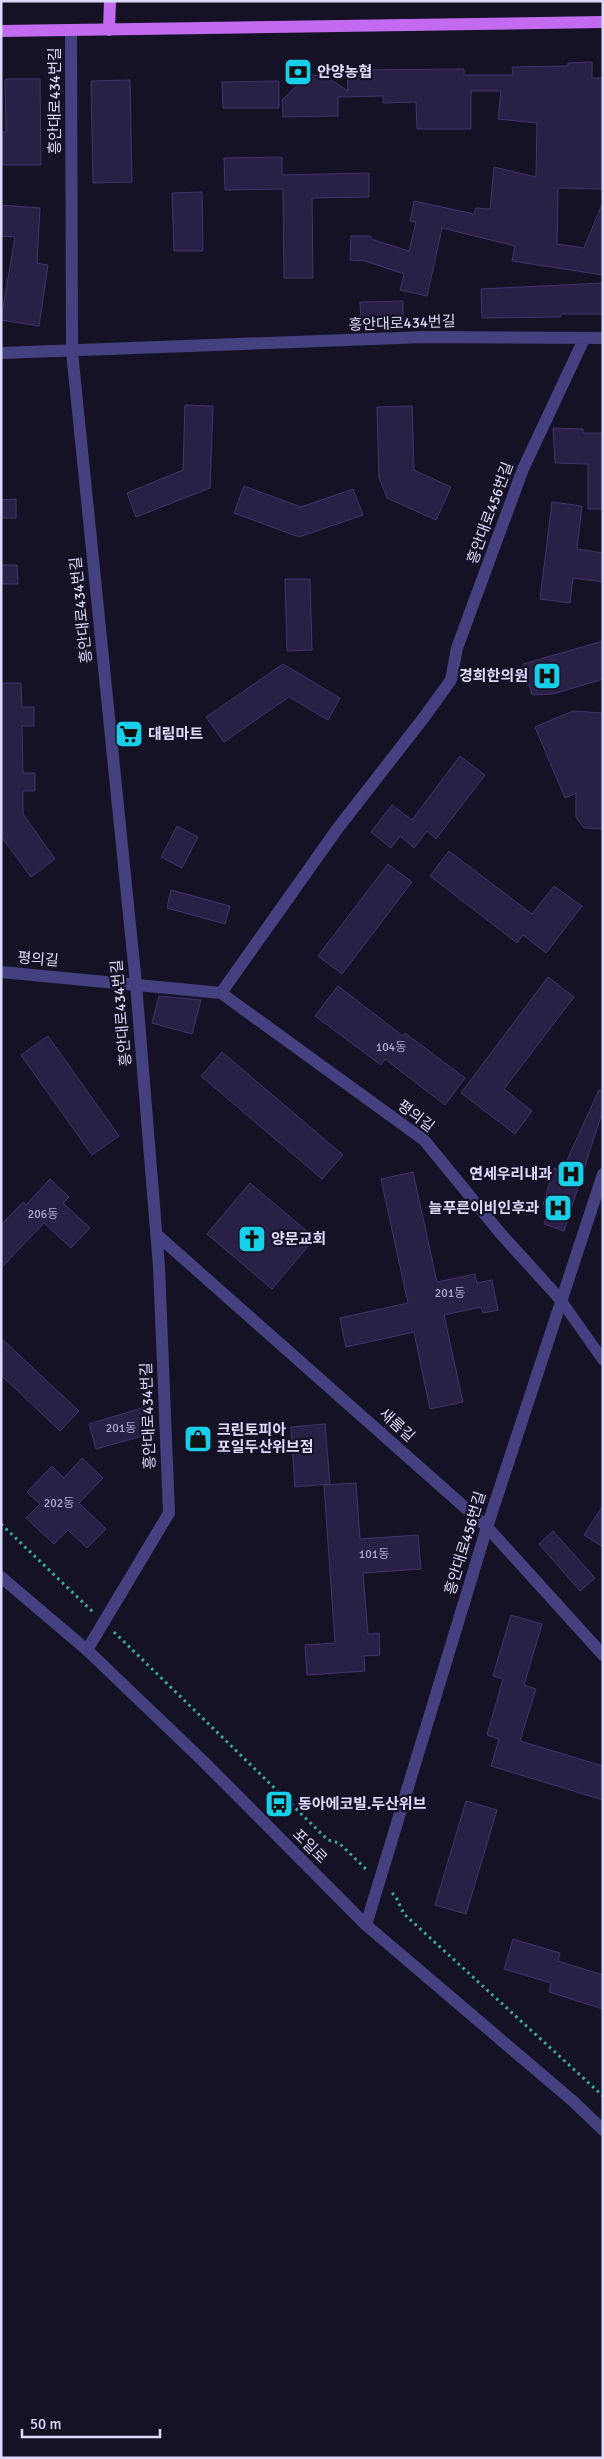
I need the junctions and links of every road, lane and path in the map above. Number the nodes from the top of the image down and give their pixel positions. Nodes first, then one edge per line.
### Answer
1 (110, 1) edge
2 (603, 22) edge
3 (71, 30) junction
4 (109, 30) junction
5 (1, 31) edge
6 (584, 338) junction
7 (603, 338) edge
8 (72, 352) junction
9 (1, 353) edge
10 (1, 972) edge
11 (136, 984) junction
12 (221, 993) junction
13 (603, 1174) edge
14 (156, 1234) junction
15 (560, 1299) junction
16 (603, 1360) edge
17 (2, 1526) edge
18 (487, 1527) junction
19 (1, 1577) edge
20 (103, 1621) junction
21 (86, 1650) junction
22 (603, 1655) edge
23 (379, 1881) junction
24 (366, 1925) junction
25 (603, 2096) edge
26 (603, 2130) edge

1 - 4 main road
2 - 4 main road
3 - 4 main road
3 - 5 main road
3 - 8 street, 흥안대로434번길
6 - 7 street
6 - 8 street, 흥안대로434번길
6 - 12 street, 흥안대로456번길
8 - 9 street
8 - 11 street, 흥안대로434번길
10 - 11 street, 평의길
11 - 12 street, 평의길
11 - 14 street, 흥안대로434번길
12 - 15 street, 평의길
13 - 15 street, 흥안대로456번길
14 - 18 street, 새롬길
14 - 20 street, 흥안대로434번길
15 - 16 street
15 - 18 street, 흥안대로456번길
17 - 20 path
18 - 22 street, 새롬길
18 - 23 street, 흥안대로456번길
19 - 21 street, 포일로
20 - 21 street, 흥안대로434번길
20 - 23 path
21 - 24 street, 포일로
23 - 24 street, 흥안대로456번길
23 - 25 path
24 - 26 street, 포일로

